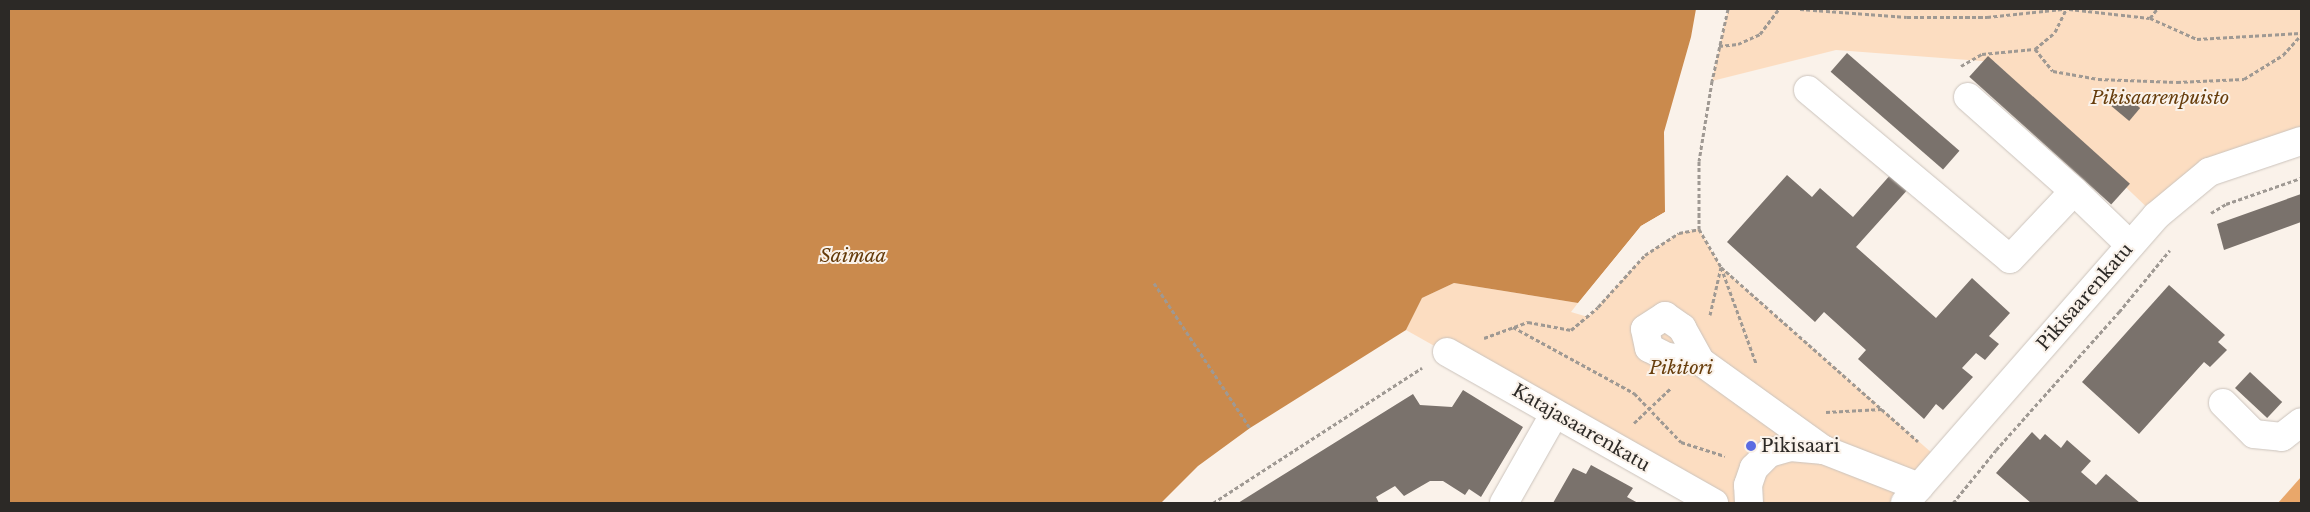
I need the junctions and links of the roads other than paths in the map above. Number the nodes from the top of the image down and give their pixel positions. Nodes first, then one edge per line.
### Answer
1 (1808, 90) dead end
2 (1968, 97) dead end
3 (2301, 141) edge
4 (2074, 191) junction
5 (2130, 245) junction
6 (1447, 352) road end
7 (1700, 361) dead end
8 (2223, 403) dead end
9 (1555, 413) junction
10 (2301, 422) edge
11 (1824, 450) junction
12 (1912, 495) edge
13 (1504, 503) edge
14 (1714, 503) edge
15 (1749, 503) edge

1 - 4 street
2 - 4 street
3 - 5 street, Pikisaarenkatu
4 - 5 street
5 - 12 street, Pikisaarenkatu
6 - 9 street, Katajasaarenkatu
7 - 11 street
8 - 10 street
9 - 13 street
9 - 14 street, Katajasaarenkatu
11 - 12 street
11 - 15 street

